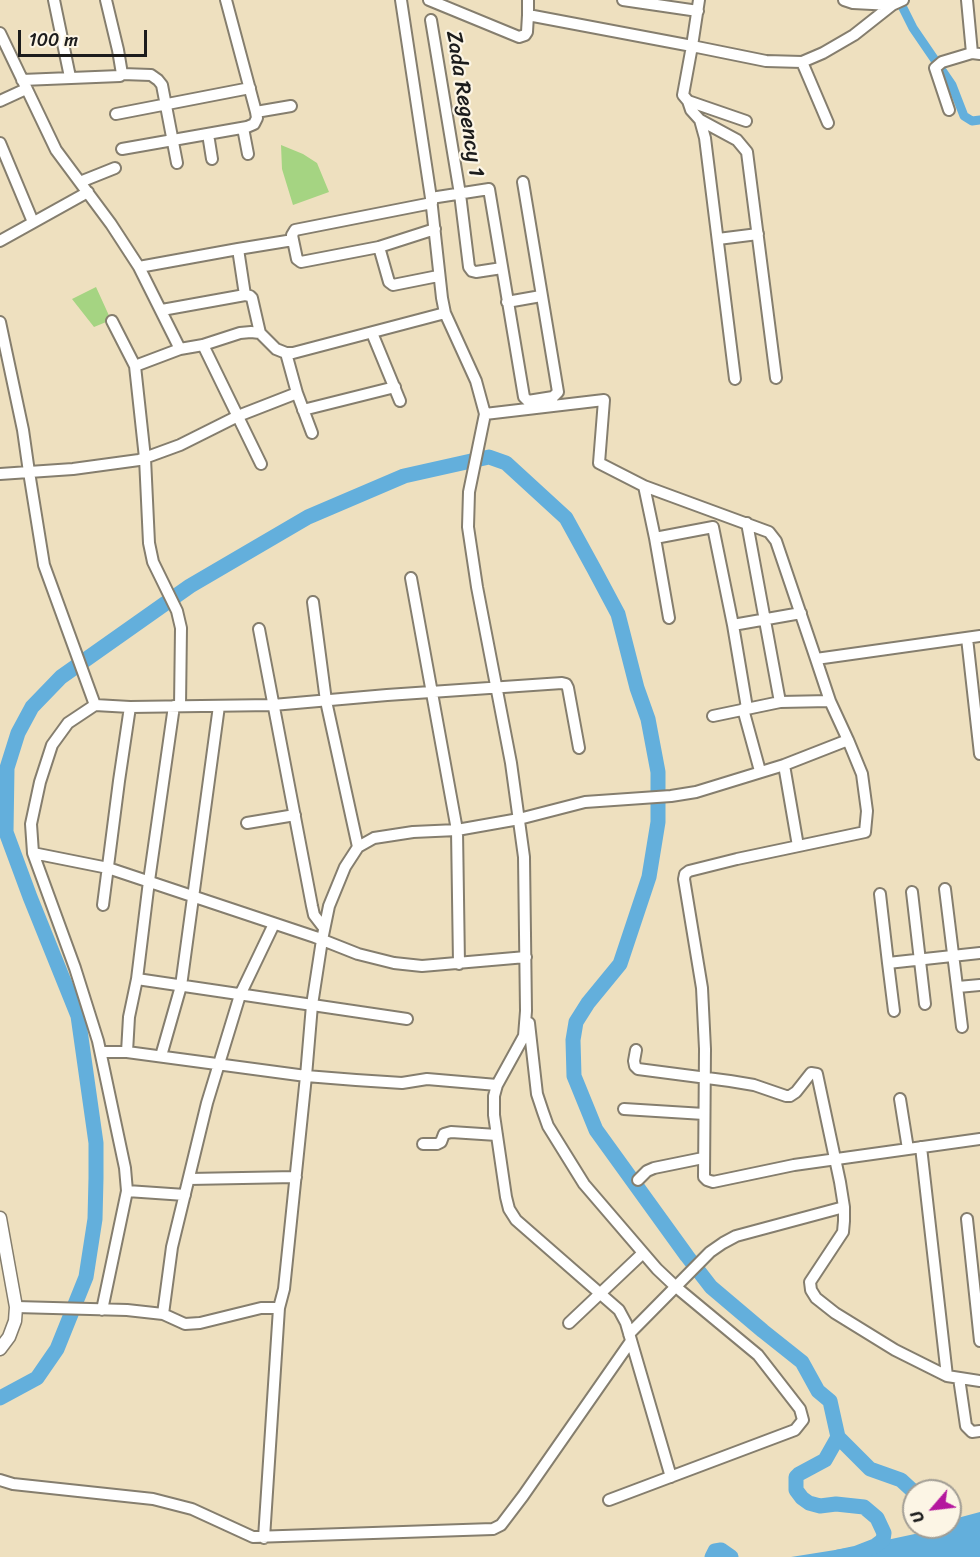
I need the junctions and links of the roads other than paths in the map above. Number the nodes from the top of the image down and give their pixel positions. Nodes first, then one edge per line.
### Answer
1 (54, 0) edge
2 (106, 0) edge
3 (226, 0) edge
4 (401, 0) edge
5 (429, 0) edge
6 (528, 0) edge
7 (624, 0) edge
8 (844, 0) edge
9 (967, 0) edge
10 (898, 2) edge
11 (699, 5) edge
12 (528, 15) junction
13 (431, 20) dead end
14 (0, 33) edge
15 (692, 46) junction
16 (976, 54) edge
17 (802, 62) junction
18 (122, 74) junction
19 (70, 77) junction
20 (24, 84) junction
21 (250, 88) junction
22 (0, 101) edge
23 (688, 102) junction
24 (166, 104) junction
25 (291, 106) dead end
26 (949, 110) dead end
27 (256, 112) junction
28 (116, 114) dead end
29 (700, 120) junction
30 (746, 121) dead end
31 (828, 123) dead end
32 (243, 128) junction
33 (208, 134) junction
34 (173, 140) junction
35 (0, 143) edge
36 (122, 149) dead end
37 (248, 154) dead end
38 (212, 159) dead end
39 (177, 163) dead end
40 (115, 168) dead end
41 (80, 182) junction
42 (522, 182) dead end
43 (88, 192) junction
44 (460, 194) junction
45 (432, 200) junction
46 (33, 222) junction
47 (435, 229) junction
48 (758, 234) junction
49 (718, 239) junction
50 (293, 240) junction
51 (0, 241) edge
52 (380, 247) junction
53 (238, 249) junction
54 (138, 267) junction
55 (502, 268) junction
56 (438, 276) junction
57 (245, 295) junction
58 (541, 296) junction
59 (507, 302) junction
60 (162, 310) junction
61 (445, 313) junction
62 (112, 321) dead end
63 (0, 322) edge
64 (260, 333) junction
65 (372, 333) junction
66 (202, 345) junction
67 (180, 349) junction
68 (286, 353) junction
69 (135, 366) junction
70 (776, 378) dead end
71 (735, 379) dead end
72 (395, 387) junction
73 (297, 393) junction
74 (400, 401) dead end
75 (303, 410) junction
76 (485, 414) junction
77 (238, 416) junction
78 (312, 434) dead end
79 (145, 458) junction
80 (261, 464) dead end
81 (29, 472) junction
82 (0, 474) edge
83 (644, 486) junction
84 (712, 510) junction
85 (747, 523) junction
86 (713, 527) junction
87 (655, 538) junction
88 (411, 578) dead end
89 (313, 602) dead end
90 (801, 613) junction
91 (669, 618) dead end
92 (765, 619) junction
93 (733, 625) junction
94 (260, 629) dead end
95 (980, 636) edge
96 (967, 638) junction
97 (816, 659) junction
98 (498, 689) junction
99 (433, 692) junction
100 (326, 701) junction
101 (830, 701) junction
102 (780, 702) junction
103 (95, 705) junction
104 (273, 705) junction
105 (177, 706) junction
106 (219, 706) junction
107 (130, 707) junction
108 (745, 708) junction
109 (713, 716) dead end
110 (848, 740) junction
111 (579, 748) dead end
112 (980, 754) edge
113 (784, 765) junction
114 (760, 771) junction
115 (294, 815) junction
116 (519, 819) junction
117 (247, 823) dead end
118 (457, 830) junction
119 (798, 846) junction
120 (358, 847) junction
121 (33, 853) junction
122 (108, 868) junction
123 (149, 881) junction
124 (945, 889) dead end
125 (912, 892) dead end
126 (880, 894) dead end
127 (193, 897) junction
128 (104, 905) dead end
129 (274, 924) junction
130 (324, 928) junction
131 (322, 940) junction
132 (980, 953) edge
133 (954, 956) junction
134 (526, 957) junction
135 (920, 960) junction
136 (888, 963) junction
137 (459, 964) junction
138 (137, 979) junction
139 (980, 985) edge
140 (181, 986) junction
141 (957, 987) junction
142 (240, 995) junction
143 (925, 1004) dead end
144 (312, 1005) junction
145 (526, 1011) junction
146 (894, 1011) dead end
147 (407, 1019) dead end
148 (962, 1027) dead end
149 (636, 1050) dead end
150 (100, 1052) junction
151 (127, 1052) junction
152 (161, 1056) junction
153 (220, 1064) junction
154 (306, 1076) junction
155 (704, 1078) junction
156 (498, 1084) junction
157 (900, 1099) dead end
158 (624, 1109) dead end
159 (704, 1114) junction
160 (497, 1136) junction
161 (980, 1139) edge
162 (423, 1144) dead end
163 (921, 1147) junction
164 (908, 1149) junction
165 (703, 1158) junction
166 (835, 1159) junction
167 (296, 1177) junction
168 (189, 1179) junction
169 (638, 1180) dead end
170 (127, 1191) junction
171 (184, 1195) junction
172 (844, 1207) junction
173 (0, 1218) edge
174 (967, 1219) dead end
175 (643, 1253) junction
176 (5, 1269) edge
177 (676, 1287) junction
178 (602, 1294) junction
179 (16, 1307) junction
180 (279, 1308) junction
181 (102, 1310) junction
182 (163, 1314) junction
183 (569, 1323) dead end
184 (630, 1337) junction
185 (980, 1341) edge
186 (0, 1349) edge
187 (947, 1376) junction
188 (959, 1378) junction
189 (980, 1381) edge
190 (980, 1431) edge
191 (671, 1477) junction
192 (0, 1480) edge
193 (609, 1500) dead end
194 (264, 1538) junction

1 - 19 street
2 - 18 street
3 - 21 street
4 - 45 street
5 - 12 street
6 - 12 street
7 - 11 street
8 - 10 street
9 - 16 street
10 - 17 street
11 - 15 street
12 - 15 street
13 - 44 street, Zada Regency 1
14 - 20 street
15 - 17 street
15 - 23 street
16 - 26 street
17 - 31 street
18 - 19 street
18 - 24 street
19 - 20 street
20 - 22 street
20 - 41 street
21 - 24 street
21 - 27 street
23 - 29 street
23 - 30 street
24 - 28 street
24 - 34 street
25 - 27 street
27 - 32 street
29 - 48 street
29 - 49 street
32 - 33 street
32 - 37 street
33 - 34 street
33 - 38 street
34 - 36 street
34 - 39 street
35 - 46 street
40 - 41 street
41 - 43 street
42 - 58 street, Zada Regency 1
43 - 46 street
43 - 54 street
44 - 45 street, Zada Regency 1
44 - 55 street, Zada Regency 1
44 - 55 street, Zada Regency 1
45 - 47 street
45 - 50 street, Zada Regency 1
46 - 51 street
47 - 52 street
47 - 56 street
48 - 49 street
48 - 70 street
49 - 71 street
50 - 52 street
50 - 53 street
52 - 56 street
53 - 54 street
53 - 57 street
54 - 60 street
55 - 59 street, Zada Regency 1
56 - 61 street
57 - 60 street
57 - 64 street
58 - 59 street
58 - 59 street, Zada Regency 1
60 - 67 street
61 - 65 street
61 - 76 street
62 - 69 street
63 - 81 street
64 - 66 street
64 - 68 street
65 - 68 street
65 - 72 street
66 - 67 street
66 - 77 street
67 - 69 street
68 - 73 street
69 - 79 street
72 - 74 street
72 - 75 street
73 - 75 street
73 - 77 street
75 - 78 street
76 - 83 street
76 - 98 street
77 - 79 street
77 - 80 street
79 - 81 street
79 - 105 street
81 - 82 street
81 - 103 street
83 - 84 street
83 - 87 street
84 - 85 street
84 - 86 street
85 - 90 street
85 - 92 street
86 - 87 street
86 - 93 street
87 - 91 street
88 - 99 street
89 - 100 street
90 - 92 street
90 - 97 street
92 - 93 street
92 - 102 street
93 - 108 street
94 - 104 street
95 - 96 street
96 - 97 street
96 - 112 street
97 - 101 street
98 - 99 street
98 - 111 street
98 - 116 street
99 - 100 street
99 - 118 street
100 - 104 street
100 - 120 street
101 - 102 street
101 - 110 street
102 - 108 street
103 - 107 street
103 - 121 street
104 - 106 street
104 - 115 street
105 - 106 street
105 - 107 street
105 - 123 street
106 - 127 street
107 - 122 street
108 - 109 street
108 - 114 street
110 - 113 street
110 - 119 street
113 - 114 street
113 - 119 street
114 - 116 street
115 - 117 street
115 - 130 street
116 - 118 street
116 - 134 street
118 - 120 street
118 - 137 street
119 - 155 street
120 - 130 street
121 - 122 street
121 - 150 street
122 - 123 street
122 - 128 street
123 - 127 street
123 - 138 street
124 - 133 street
125 - 135 street
126 - 136 street
127 - 129 street
127 - 140 street
129 - 131 street
129 - 142 street
130 - 131 street
131 - 137 street
131 - 144 street
132 - 133 street
133 - 135 street
133 - 141 street
134 - 137 street
134 - 145 street
135 - 136 street
135 - 143 street
136 - 146 street
138 - 140 street
138 - 151 street
139 - 141 street
140 - 142 street
140 - 152 street
141 - 148 street
142 - 144 street
142 - 153 street
144 - 147 street
144 - 154 street
145 - 156 street
145 - 175 street
149 - 155 street
150 - 151 street
150 - 170 street
151 - 152 street
152 - 153 street
153 - 154 street
153 - 168 street
154 - 156 street
154 - 167 street
155 - 159 street
155 - 166 street
156 - 160 street
157 - 164 street
158 - 159 street
159 - 165 street
160 - 162 street
160 - 178 street
161 - 163 street
163 - 164 street
163 - 187 street
164 - 166 street
165 - 166 street
165 - 169 street
166 - 172 street
167 - 168 street
167 - 180 street
168 - 171 street
170 - 171 street
170 - 181 street
171 - 182 street
172 - 177 street
172 - 187 street
173 - 176 street
174 - 185 street
175 - 177 street
175 - 178 street
176 - 179 street
177 - 184 street
177 - 191 street
178 - 183 street
178 - 184 street
179 - 181 street
179 - 186 street
180 - 182 street
180 - 194 street
181 - 182 street
184 - 191 street
184 - 194 street
187 - 188 street
188 - 189 street
188 - 190 street
191 - 193 street
192 - 194 street

